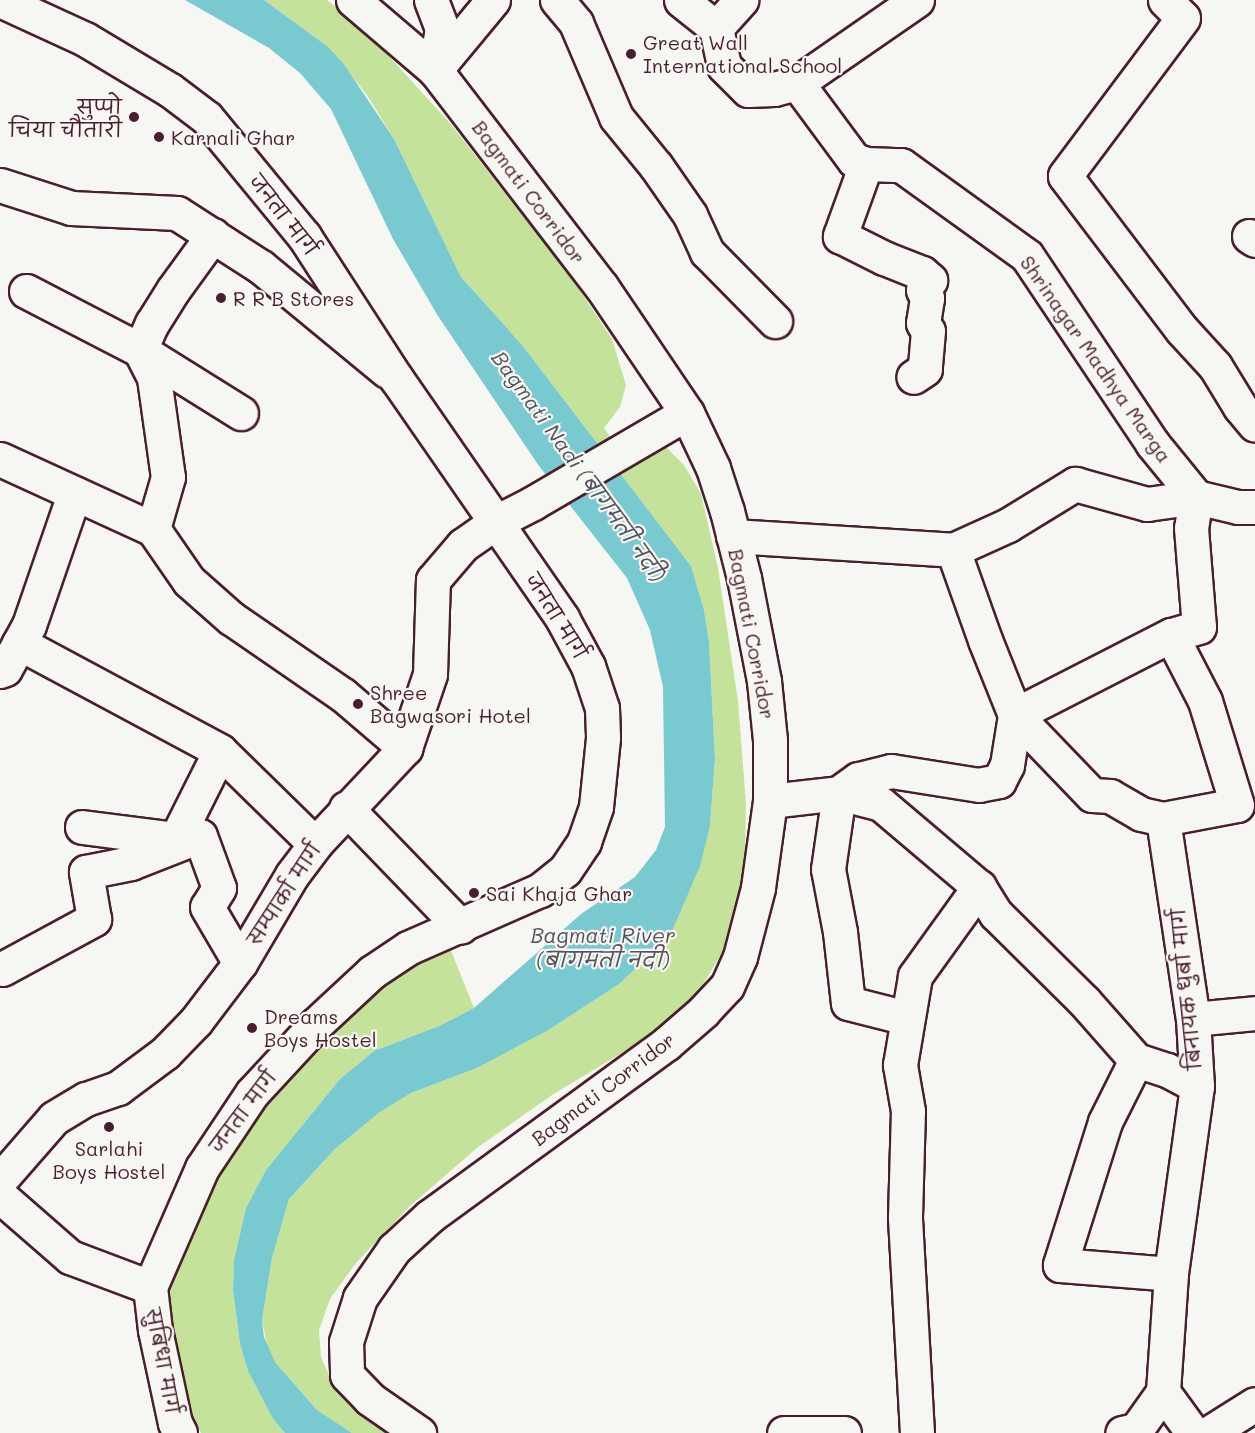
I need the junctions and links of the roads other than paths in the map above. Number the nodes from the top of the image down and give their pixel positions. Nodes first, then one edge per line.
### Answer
1 (0, 0) edge
2 (353, 0) edge
3 (431, 0) edge
4 (493, 0) edge
5 (557, 0) edge
6 (681, 0) edge
7 (741, 0) edge
8 (917, 0) edge
9 (1165, 0) edge
10 (716, 28) junction
11 (435, 70) junction
12 (797, 83) junction
13 (866, 164) junction
14 (0, 185) edge
15 (213, 236) junction
16 (26, 291) dead end
17 (775, 321) dead end
18 (140, 350) junction
19 (913, 377) dead end
20 (396, 378) junction
21 (241, 413) dead end
22 (687, 413) junction
23 (1255, 425) edge
24 (0, 459) edge
25 (74, 494) junction
26 (1196, 497) junction
27 (1244, 515) edge
28 (496, 522) junction
29 (153, 529) junction
30 (733, 536) junction
31 (953, 549) junction
32 (1171, 635) junction
33 (19, 643) junction
34 (0, 671) edge
35 (1015, 715) junction
36 (405, 748) junction
37 (220, 751) junction
38 (839, 792) junction
39 (770, 801) junction
40 (346, 808) junction
41 (1164, 819) junction
42 (81, 827) dead end
43 (315, 844) junction
44 (979, 886) junction
45 (461, 927) junction
46 (240, 963) junction
47 (2, 969) dead end
48 (1255, 1013) edge
49 (907, 1018) junction
50 (1193, 1019) junction
51 (1136, 1060) junction
52 (1197, 1086) junction
53 (0, 1180) edge
54 (0, 1196) edge
55 (1171, 1274) junction
56 (150, 1287) junction
57 (1164, 1392) junction
58 (1255, 1404) edge
59 (1132, 1432) edge
60 (180, 1433) edge
61 (419, 1433) edge
62 (784, 1433) edge
63 (844, 1433) edge
64 (917, 1433) edge
65 (1193, 1433) edge
66 (1209, 1433) edge

1 - 20 street, जनता मार्ग
2 - 11 street, Bagmati Corridor
3 - 11 street
4 - 11 street
5 - 17 street
6 - 10 street
7 - 10 street
8 - 12 street
9 - 23 street
10 - 12 street
11 - 22 street, Bagmati Corridor
12 - 13 street
13 - 19 street
13 - 26 street, Shrinagar Madhya Marga
14 - 15 street
15 - 18 street
15 - 20 street
16 - 18 street
18 - 21 street
18 - 29 street
20 - 28 street, जनता मार्ग
22 - 28 street, सम्पार्का मार्ग
22 - 30 street, Bagmati Corridor
24 - 25 street
25 - 29 street
25 - 33 street
26 - 27 street
26 - 31 street
26 - 32 street
28 - 36 street, सम्पार्का मार्ग
28 - 45 street, जनता मार्ग
29 - 36 street
30 - 31 street
30 - 39 street, Bagmati Corridor
31 - 35 street
32 - 35 street
32 - 41 street
33 - 34 street
33 - 37 street
35 - 38 street
35 - 41 street
36 - 40 street, सम्पार्का मार्ग
37 - 42 street
37 - 43 street
38 - 39 street
38 - 44 street
38 - 49 street
39 - 61 street, Bagmati Corridor
40 - 43 street, सम्पार्का मार्ग
40 - 45 street
41 - 50 street, बिनायक धुर्बा मार्ग
43 - 46 street, सम्पार्का मार्ग
44 - 49 street
44 - 51 street
45 - 56 street, जनता मार्ग
46 - 47 street
46 - 53 street, सम्पार्का मार्ग
48 - 50 street
49 - 64 street
50 - 52 street, बिनायक धुर्बा मार्ग
51 - 52 street
51 - 55 street
52 - 55 street, बिनायक धुर्बा मार्ग
54 - 56 street, सुबिधा मार्ग
55 - 57 street, बिनायक धुर्बा मार्ग
56 - 60 street, सुबिधा मार्ग
57 - 59 street
57 - 65 street
58 - 66 street
62 - 63 street

